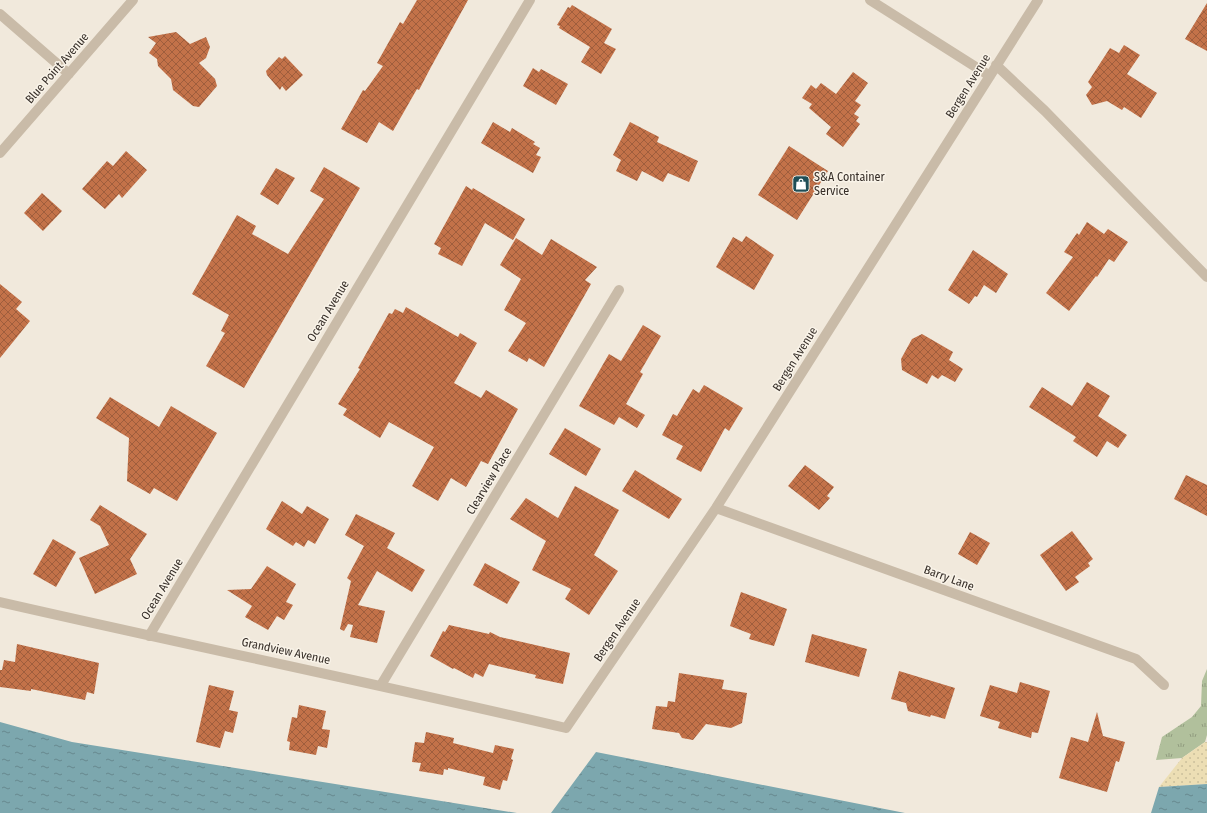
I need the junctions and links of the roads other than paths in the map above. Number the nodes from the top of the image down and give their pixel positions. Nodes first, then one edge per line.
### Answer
1 (133, 0) edge
2 (530, 0) edge
3 (870, 0) edge
4 (1038, 0) edge
5 (0, 14) edge
6 (996, 65) junction
7 (69, 74) junction
8 (990, 76) junction
9 (0, 153) edge
10 (1207, 277) edge
11 (619, 290) dead end
12 (716, 508) junction
13 (0, 602) edge
14 (148, 636) junction
15 (381, 685) junction
16 (1164, 685) dead end
17 (566, 728) joint

1 - 7 street, Blue Point Avenue
2 - 14 street, Ocean Avenue
3 - 8 street
4 - 6 street, Bergen Avenue
5 - 7 street
6 - 8 street, Bergen Avenue
6 - 10 street
7 - 9 street, Blue Point Avenue
8 - 12 street, Bergen Avenue
11 - 15 street, Clearview Place
12 - 16 street, Barry Lane
12 - 17 street, Bergen Avenue
13 - 14 street, Grandview Avenue
14 - 15 street, Grandview Avenue
15 - 17 street, Grandview Avenue

